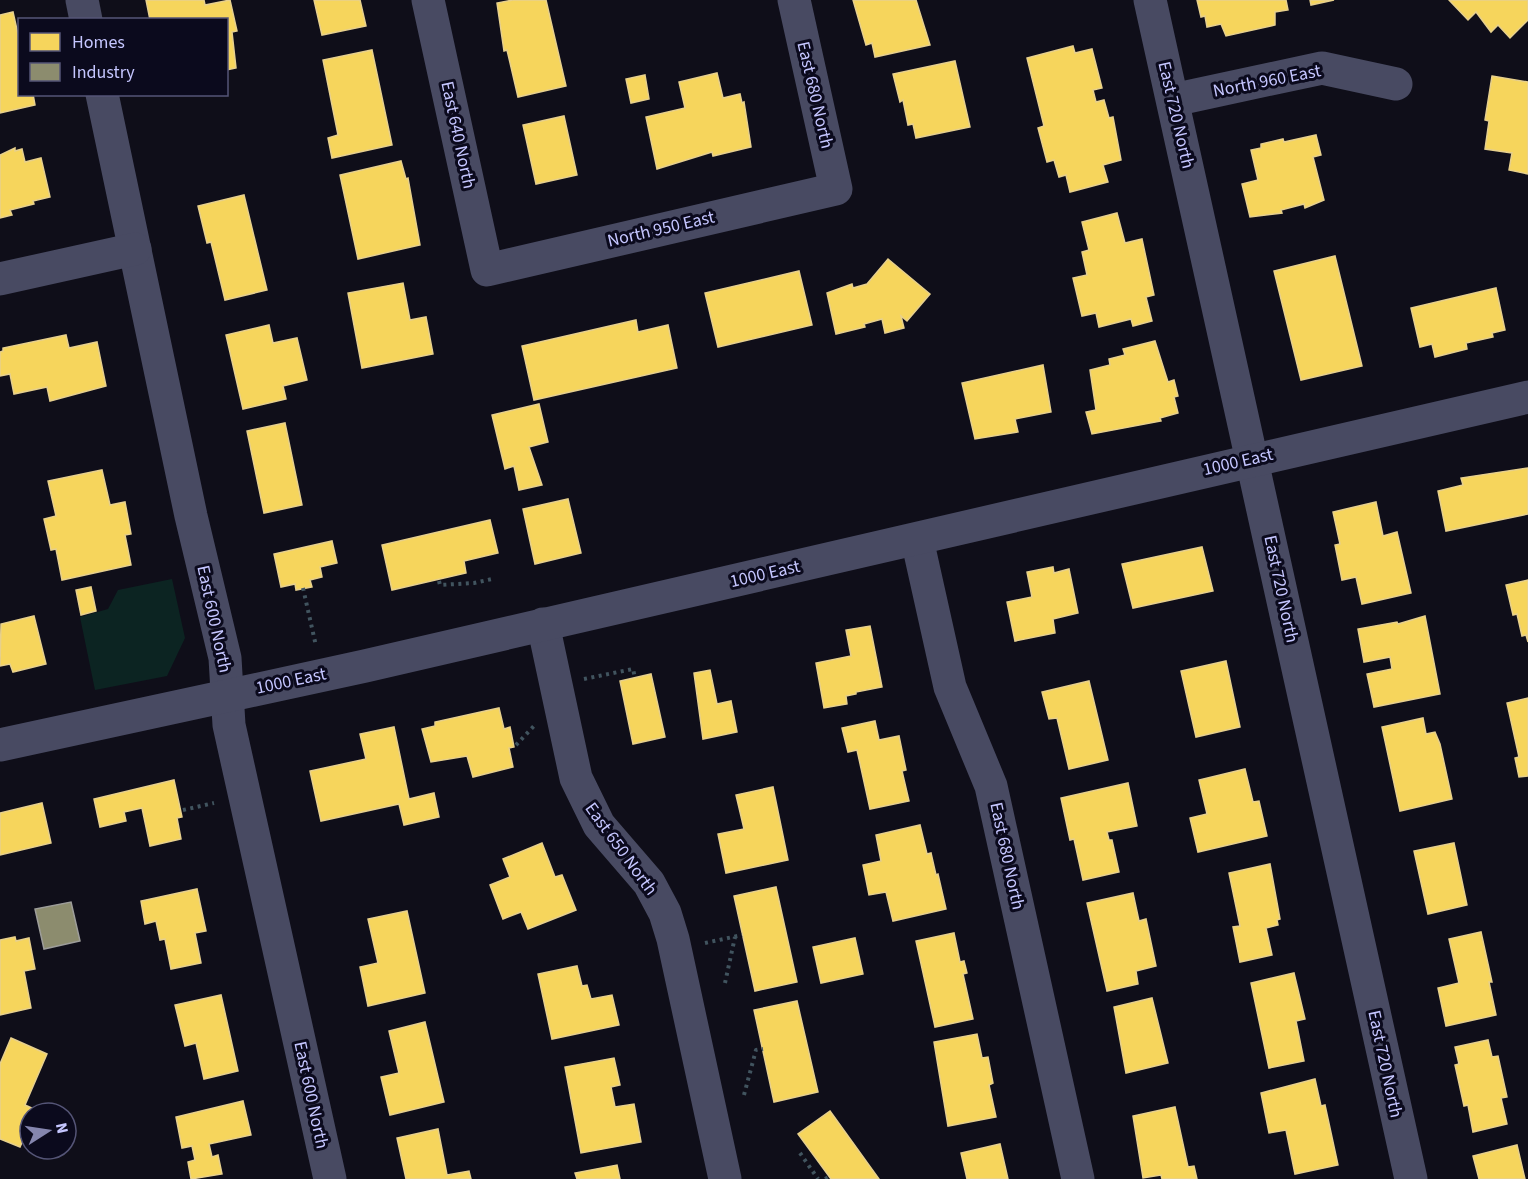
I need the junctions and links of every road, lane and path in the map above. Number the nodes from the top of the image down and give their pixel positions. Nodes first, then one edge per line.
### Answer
1 (82, 0) edge
2 (428, 0) edge
3 (794, 0) edge
4 (1150, 0) edge
5 (86, 18) edge
6 (1396, 84) dead end
7 (102, 96) edge
8 (1173, 100) junction
9 (836, 189) joint
10 (135, 249) junction
11 (487, 270) joint
12 (0, 279) edge
13 (1528, 397) edge
14 (1253, 458) junction
15 (917, 539) junction
16 (492, 579) dead end
17 (439, 581) dead end
18 (303, 588) dead end
19 (543, 624) junction
20 (316, 647) dead end
21 (635, 678) dead end
22 (556, 685) junction
23 (227, 694) junction
24 (0, 745) edge
25 (742, 935) dead end
26 (735, 936) junction
27 (700, 944) dead end
28 (725, 983) dead end
29 (763, 1048) dead end
30 (744, 1095) dead end
31 (800, 1153) dead end
32 (330, 1179) edge
33 (725, 1179) edge
34 (818, 1179) edge
35 (1078, 1179) edge
36 (1411, 1179) edge

1 - 5 street
2 - 11 street, East 640 North
3 - 9 street, East 680 North
4 - 8 street, East 720 North
6 - 8 street, North 960 East
7 - 10 street, East 600 North
8 - 14 street, East 720 North
9 - 11 street, North 950 East
10 - 12 street
10 - 23 street, East 600 North
13 - 14 street, 1000 East
14 - 15 street, 1000 East
14 - 36 street, East 720 North
15 - 19 street, 1000 East
15 - 35 street, East 680 North
16 - 17 path
18 - 20 path
19 - 22 street, East 650 North
19 - 23 street, 1000 East
21 - 22 path
22 - 33 street, East 650 North
23 - 24 street, 1000 East
23 - 32 street, East 600 North
25 - 26 path
26 - 27 path
26 - 28 path
29 - 30 path
31 - 34 path

